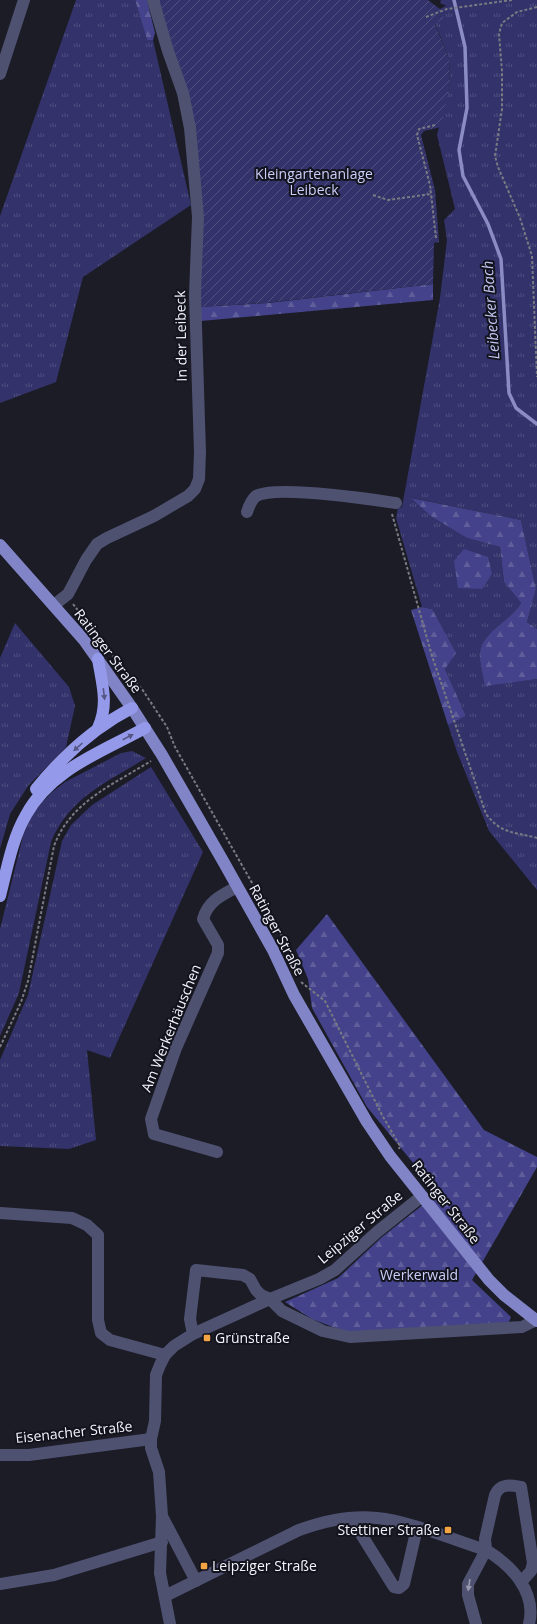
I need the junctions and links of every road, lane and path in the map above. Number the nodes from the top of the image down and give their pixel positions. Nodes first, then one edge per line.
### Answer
1 (24, 0) edge
2 (153, 0) edge
3 (512, 0) edge
4 (537, 6) edge
5 (426, 17) dead end
6 (0, 74) edge
7 (435, 125) dead end
8 (431, 194) junction
9 (373, 195) dead end
10 (436, 238) dead end
11 (537, 377) edge
12 (392, 502) joint
13 (248, 512) dead end
14 (0, 545) edge
15 (54, 605) junction
16 (98, 659) junction
17 (132, 708) junction
18 (98, 728) junction
19 (145, 728) junction
20 (162, 755) junction
21 (537, 838) edge
22 (0, 872) edge
23 (237, 887) junction
24 (0, 896) edge
25 (0, 1046) edge
26 (217, 1152) dead end
27 (422, 1196) junction
28 (0, 1213) edge
29 (270, 1299) junction
30 (537, 1320) edge
31 (193, 1334) junction
32 (165, 1355) junction
33 (151, 1439) junction
34 (0, 1455) edge
35 (162, 1516) junction
36 (351, 1518) junction
37 (417, 1528) junction
38 (162, 1542) junction
39 (486, 1550) junction
40 (196, 1581) junction
41 (521, 1582) junction
42 (0, 1584) edge
43 (165, 1596) junction
44 (170, 1624) edge
45 (476, 1624) edge
46 (529, 1624) edge

1 - 6 street
2 - 15 street, In der Leibeck
3 - 5 path
4 - 11 path
7 - 8 path
8 - 9 path
8 - 10 path
12 - 13 street
12 - 21 path
14 - 15 main road, Ratinger Straße
15 - 16 main road, Ratinger Straße
16 - 17 main road, Ratinger Straße
16 -> 18 highway
17 - 18 highway
17 - 19 main road, Ratinger Straße
18 -> 22 highway
19 - 20 main road, Ratinger Straße
24 -> 19 highway
20 - 23 main road, Ratinger Straße
20 - 25 path
23 - 26 street, Am Werkerhäuschen
23 - 27 main road, Ratinger Straße
27 - 29 street, Leipziger Straße
27 - 30 main road, Ratinger Straße
28 - 32 street
29 - 30 street
29 - 31 street, Leipziger Straße
29 - 31 street
31 - 32 street, Leipziger Straße
32 - 33 street, Leipziger Straße
33 - 34 street, Eisenacher Straße
33 - 35 street, Leipziger Straße
35 - 38 street, Leipziger Straße
35 - 40 street, Leipziger Straße
36 - 37 street
36 - 37 street
36 - 40 street
37 - 39 street
38 - 42 street
38 - 43 street, Leipziger Straße
39 - 41 street
39 - 41 street
39 -> 45 street
40 - 43 street
41 - 46 street
43 - 44 street, Leipziger Straße

